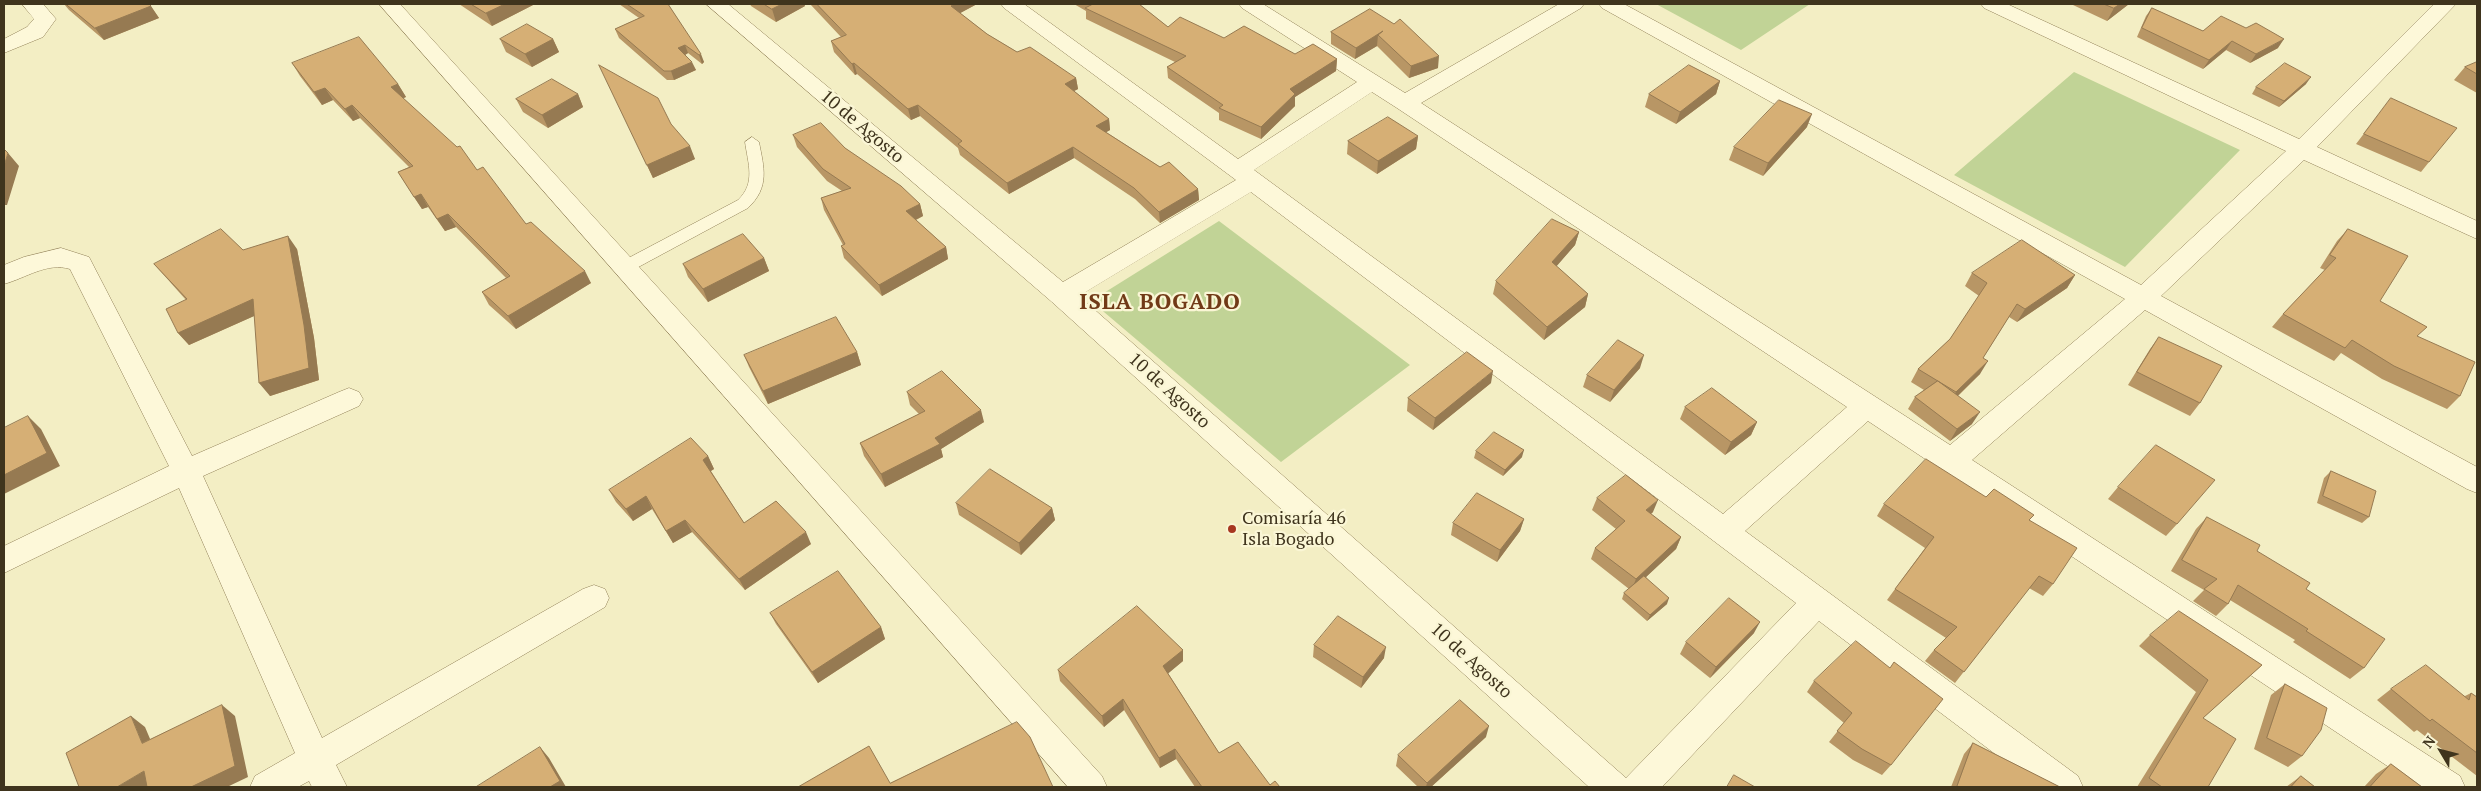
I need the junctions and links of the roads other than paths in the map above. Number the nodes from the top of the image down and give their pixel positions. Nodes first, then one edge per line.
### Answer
1 (32, 4) edge
2 (389, 4) edge
3 (716, 4) edge
4 (1011, 4) edge
5 (1249, 4) edge
6 (1574, 4) edge
7 (1609, 4) edge
8 (1995, 4) edge
9 (2446, 4) edge
10 (4, 47) edge
11 (1372, 82) junction
12 (1405, 103) junction
13 (752, 142) dead end
14 (2303, 148) junction
15 (1245, 175) junction
16 (2477, 231) edge
17 (625, 267) junction
18 (4, 275) edge
19 (1061, 295) junction
20 (2144, 297) junction
21 (349, 399) dead end
22 (1866, 406) junction
23 (1951, 461) junction
24 (186, 471) junction
25 (2477, 481) edge
26 (1724, 531) junction
27 (4, 560) edge
28 (594, 598) dead end
29 (1817, 602) junction
30 (315, 760) junction
31 (267, 787) edge
32 (330, 787) edge
33 (1090, 787) edge
34 (1613, 787) edge
35 (1639, 787) edge
36 (2066, 787) edge
37 (2448, 787) edge

1 - 10 street
2 - 17 street
3 - 19 street, 10 de Agosto
4 - 15 street
5 - 11 street
6 - 12 street
7 - 20 street
8 - 14 street
9 - 14 street
11 - 12 street
11 - 15 street
12 - 22 street
13 - 17 lane
14 - 16 street
14 - 20 street
15 - 19 street
15 - 26 street
17 - 33 street
18 - 24 street
19 - 34 street, 10 de Agosto
20 - 23 street
20 - 25 street
21 - 24 street
22 - 23 street
22 - 26 street
23 - 37 street
24 - 27 street
24 - 30 street
26 - 29 street
28 - 30 street
29 - 35 street
29 - 36 street
30 - 31 street
30 - 32 street

